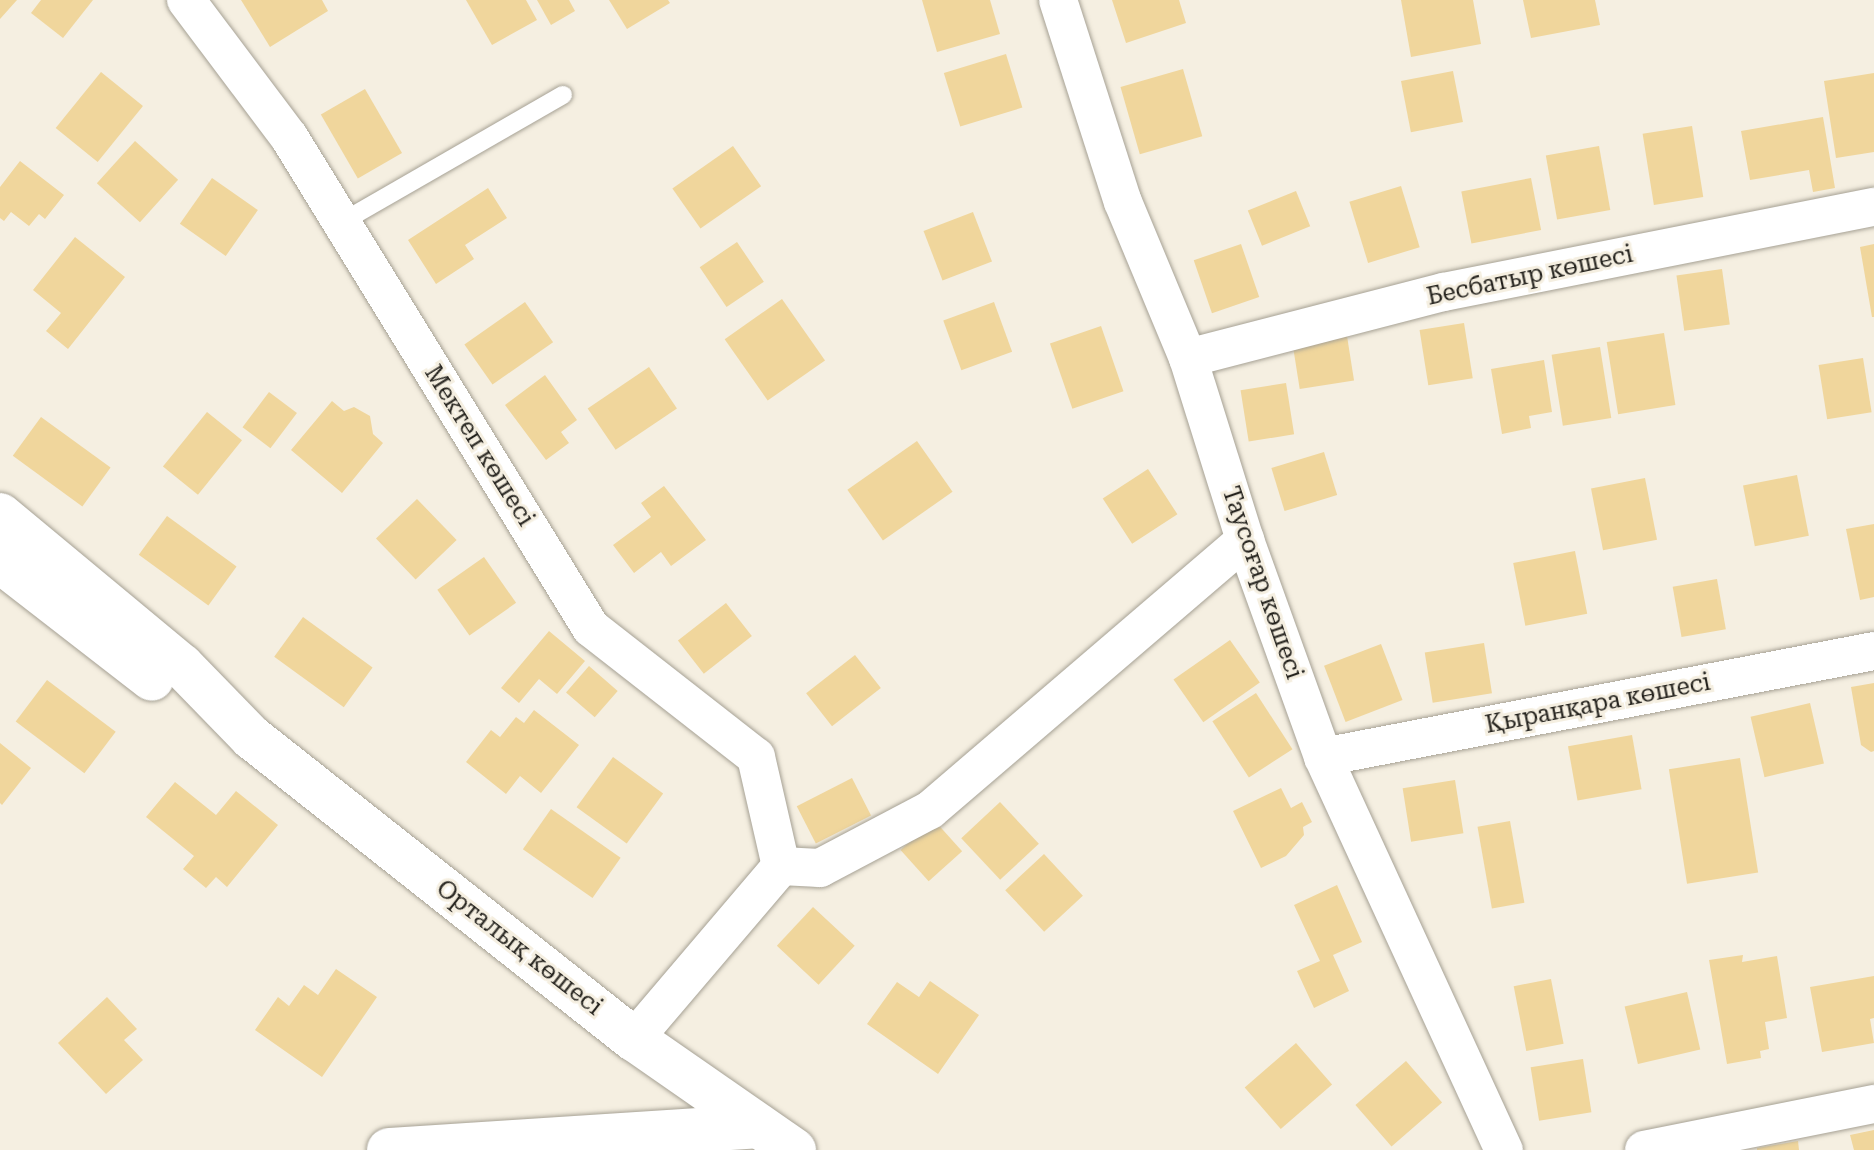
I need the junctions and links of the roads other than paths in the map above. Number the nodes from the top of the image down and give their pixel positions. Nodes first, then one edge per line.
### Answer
1 (186, 0) edge
2 (1058, 0) edge
3 (563, 95) dead end
4 (1874, 207) edge
5 (342, 222) junction
6 (1188, 358) junction
7 (0, 515) edge
8 (1245, 540) junction
9 (0, 561) edge
10 (1874, 651) edge
11 (251, 737) junction
12 (1323, 757) junction
13 (781, 866) junction
14 (634, 1039) junction
15 (1874, 1104) edge
16 (778, 1141) edge
17 (389, 1150) edge
18 (1504, 1150) edge
19 (1644, 1150) edge

1 - 5 street, Мектеп көшесі
2 - 6 street, Тауcоғар көшесі
3 - 5 lane
4 - 6 street, Бесбатыр көшесі
5 - 13 street, Мектеп көшесі
6 - 8 street, Тауcоғар көшесі
7 - 11 main road, Орталық көшесі
8 - 12 street, Тауcоғар көшесі
8 - 13 street
9 - 11 main road, Орталық көшесі
10 - 12 street, Қыранқара көшесі
11 - 14 main road, Орталық көшесі
12 - 18 street, Тауcоғар көшесі
13 - 14 street
14 - 16 main road, Орталық көшесі
15 - 19 street
16 - 17 main road

